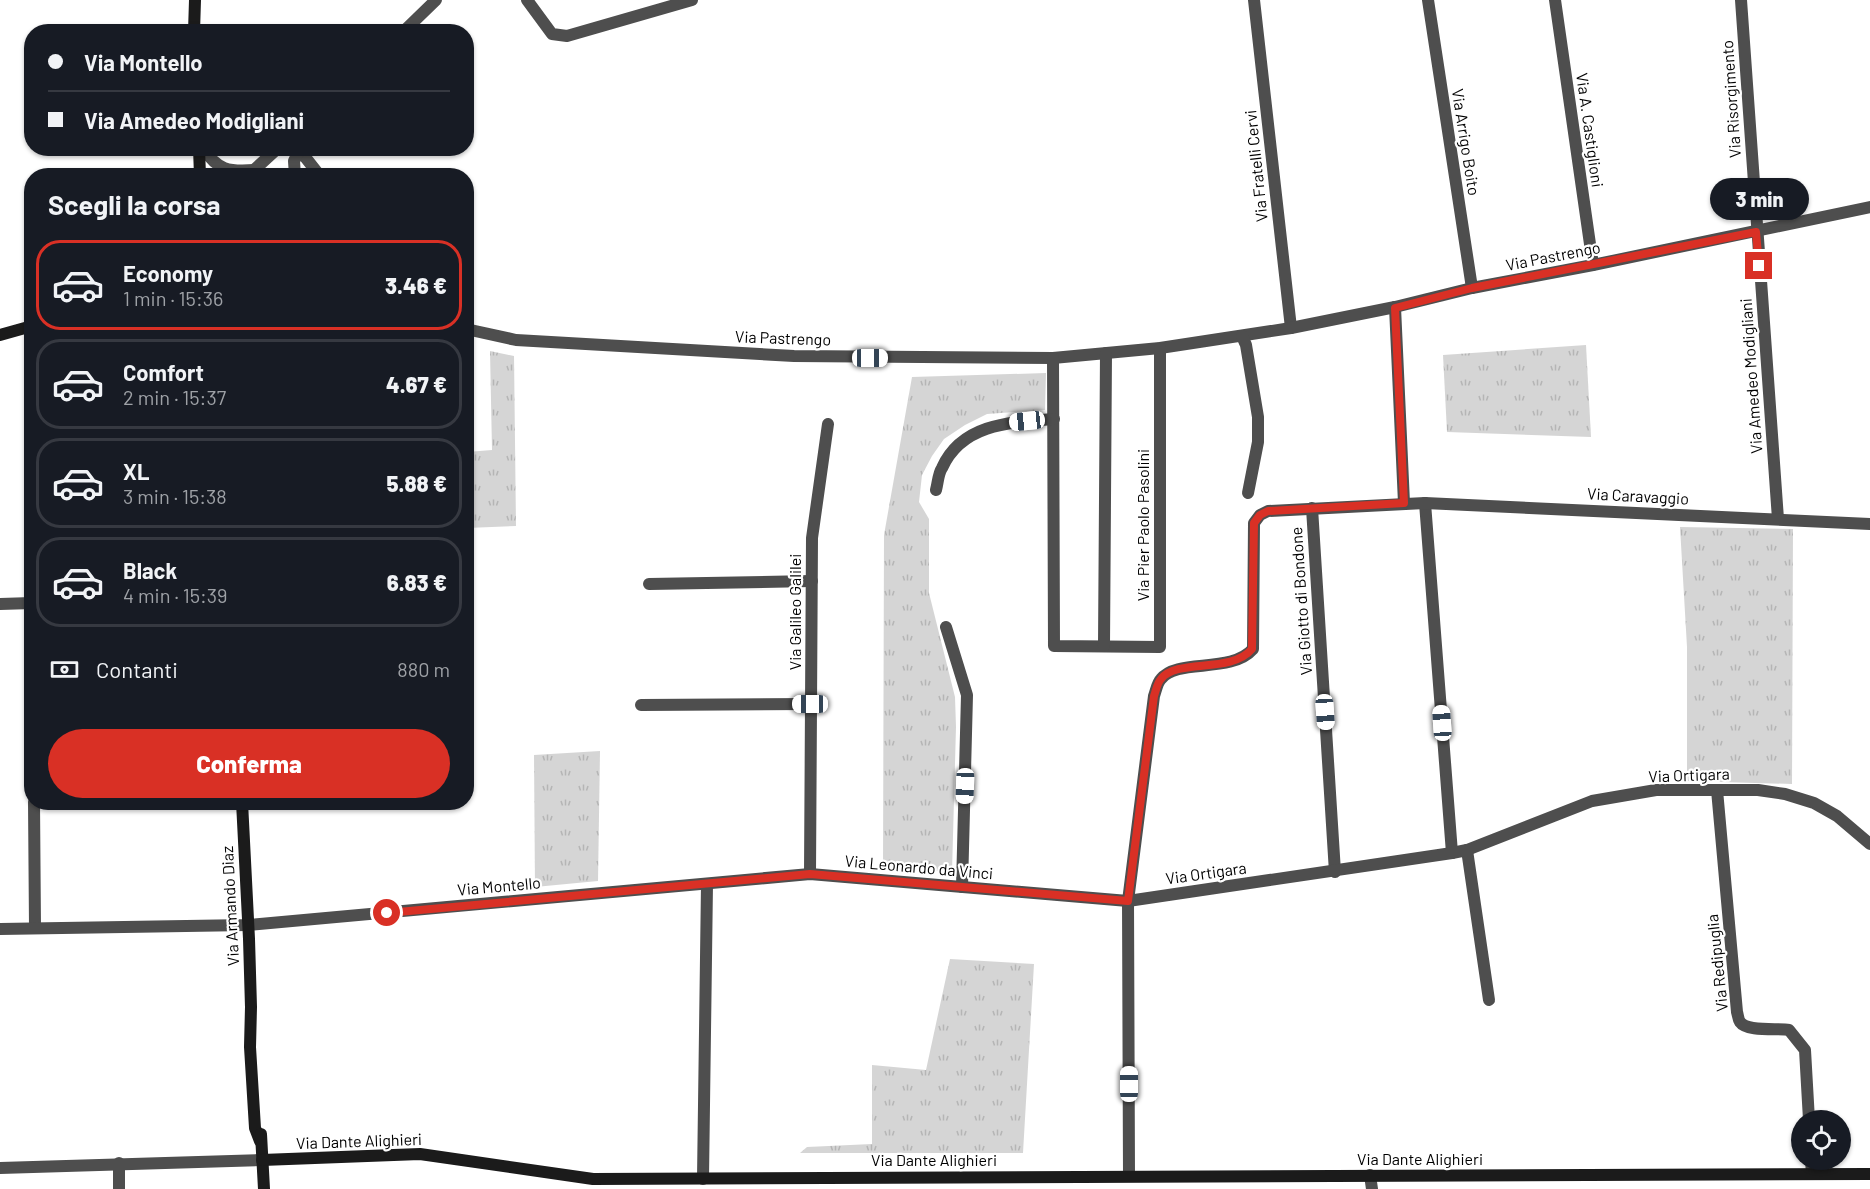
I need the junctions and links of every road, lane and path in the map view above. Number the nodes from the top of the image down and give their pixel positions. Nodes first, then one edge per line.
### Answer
1 (195, 0) edge
2 (436, 0) edge
3 (527, 0) edge
4 (693, 0) edge
5 (1254, 0) edge
6 (1428, 0) edge
7 (1555, 0) edge
8 (1741, 0) edge
9 (194, 24) edge
10 (411, 24) edge
11 (207, 156) edge
12 (268, 156) edge
13 (303, 156) edge
14 (223, 168) edge
15 (253, 168) edge
16 (313, 168) edge
17 (1870, 207) edge
18 (1756, 232) junction
19 (1593, 265) junction
20 (1472, 288) junction
21 (1395, 308) junction
22 (24, 328) edge
23 (1290, 328) junction
24 (474, 331) edge
25 (0, 335) edge
26 (1242, 336) junction
27 (1160, 348) junction
28 (1106, 353) junction
29 (1053, 358) junction
30 (1054, 419) junction
31 (828, 424) dead end
32 (936, 490) dead end
33 (1248, 493) dead end
34 (1404, 503) junction
35 (1425, 503) junction
36 (1312, 508) junction
37 (1778, 519) junction
38 (1870, 524) edge
39 (812, 581) junction
40 (649, 584) dead end
41 (0, 603) edge
42 (24, 603) edge
43 (946, 627) dead end
44 (1104, 646) junction
45 (810, 704) junction
46 (641, 705) dead end
47 (1717, 790) junction
48 (34, 810) edge
49 (242, 810) edge
50 (1870, 844) edge
51 (1467, 850) junction
52 (1452, 853) junction
53 (1335, 872) junction
54 (810, 874) junction
55 (706, 884) junction
56 (962, 887) junction
57 (1128, 901) junction
58 (248, 926) junction
59 (35, 928) junction
60 (0, 929) edge
61 (1489, 1000) dead end
62 (1808, 1110) edge
63 (262, 1160) junction
64 (119, 1163) junction
65 (0, 1168) edge
66 (1812, 1170) edge
67 (1812, 1174) junction
68 (1870, 1174) edge
69 (1370, 1175) junction
70 (1129, 1176) junction
71 (703, 1179) junction
72 (119, 1189) edge
73 (264, 1189) edge
74 (1372, 1189) edge

1 - 9 street
2 - 10 street
3 - 4 street
5 - 23 street, Via Fratelli Cervi
6 - 20 street, Via Arrigo Boito
7 - 19 street, Via A. Castiglioni
8 - 18 street, Via Risorgimento
11 - 14 street
12 - 15 street
13 - 16 street
17 - 18 street, Via Pastrengo
18 - 19 street, Via Pastrengo
18 - 37 street, Via Amedeo Modigliani
19 - 20 street, Via Pastrengo
20 - 21 street, Via Pastrengo
21 - 23 street, Via Pastrengo
21 - 34 street
22 - 25 street
23 - 26 street, Via Pastrengo
24 - 29 street, Via Pastrengo
26 - 27 street, Via Pastrengo
26 - 33 street
27 - 28 street, Via Pastrengo
27 - 44 street, Via Pier Paolo Pasolini
28 - 29 street, Via Pastrengo
28 - 44 street
29 - 30 street, Via Pier Paolo Pasolini
30 - 32 street
30 - 44 street, Via Pier Paolo Pasolini
31 - 39 street, Via Galileo Galilei
34 - 35 street, Via Caravaggio
34 - 36 street, Via Caravaggio
35 - 37 street, Via Caravaggio
35 - 52 street
36 - 53 street, Via Giotto di Bondone
36 - 57 street, Via Caravaggio
37 - 38 street, Via Caravaggio
39 - 40 street
39 - 45 street, Via Galileo Galilei
41 - 42 street
43 - 56 street
45 - 46 street
45 - 54 street, Via Galileo Galilei
47 - 50 street, Via Ortigara
47 - 51 street, Via Ortigara
47 - 62 street, Via Redipuglia
48 - 59 street
49 - 58 street, Via Armando Diaz
51 - 52 street, Via Ortigara
51 - 61 street
52 - 53 street, Via Ortigara
53 - 57 street, Via Ortigara
54 - 55 street, Via Leonardo da Vinci
54 - 56 street, Via Leonardo da Vinci
55 - 58 street, Via Montello
55 - 71 street
56 - 57 street, Via Leonardo da Vinci
57 - 70 street
58 - 59 street, Via Montello
58 - 63 street, Via Armando Diaz
59 - 60 street, Via Montello
63 - 64 street, Via Dante Alighieri
63 - 71 street, Via Dante Alighieri
63 - 73 street, Via Armando Diaz
64 - 65 street, Via Dante Alighieri
64 - 72 street
66 - 67 street
67 - 68 street, Via Dante Alighieri
67 - 69 street, Via Dante Alighieri
69 - 70 street, Via Dante Alighieri
69 - 74 street
70 - 71 street, Via Dante Alighieri

